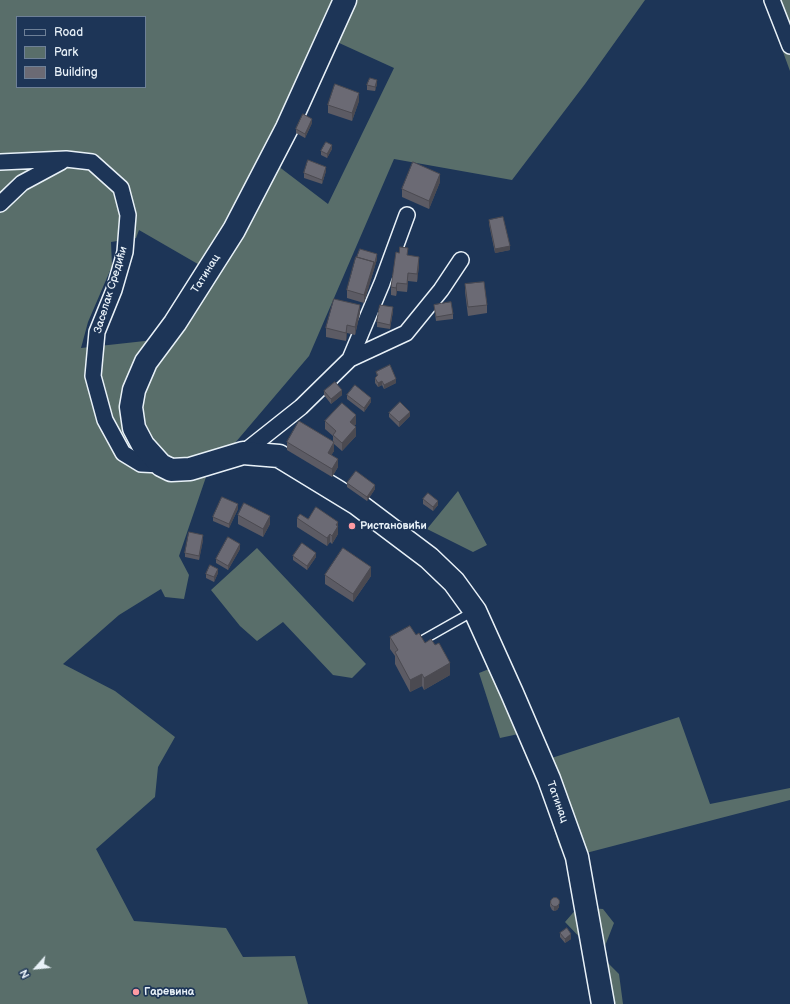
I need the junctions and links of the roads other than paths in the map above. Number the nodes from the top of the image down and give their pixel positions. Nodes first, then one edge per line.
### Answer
1 (345, 0) edge
2 (772, 0) edge
3 (790, 46) edge
4 (66, 159) junction
5 (0, 162) edge
6 (0, 204) edge
7 (407, 215) dead end
8 (461, 260) dead end
9 (350, 359) junction
10 (243, 453) junction
11 (160, 465) junction
12 (475, 611) junction
13 (421, 641) edge
14 (603, 1004) edge

1 - 11 street, Татинац
2 - 3 street
4 - 5 street, Заселак Средићи
4 - 6 street
4 - 11 street, Заселак Средићи
7 - 9 street, Татинац
8 - 9 street, Татинац
9 - 10 street, Татинац
10 - 11 street, Татинац
10 - 12 street, Татинац
12 - 13 lane
12 - 14 street, Татинац

